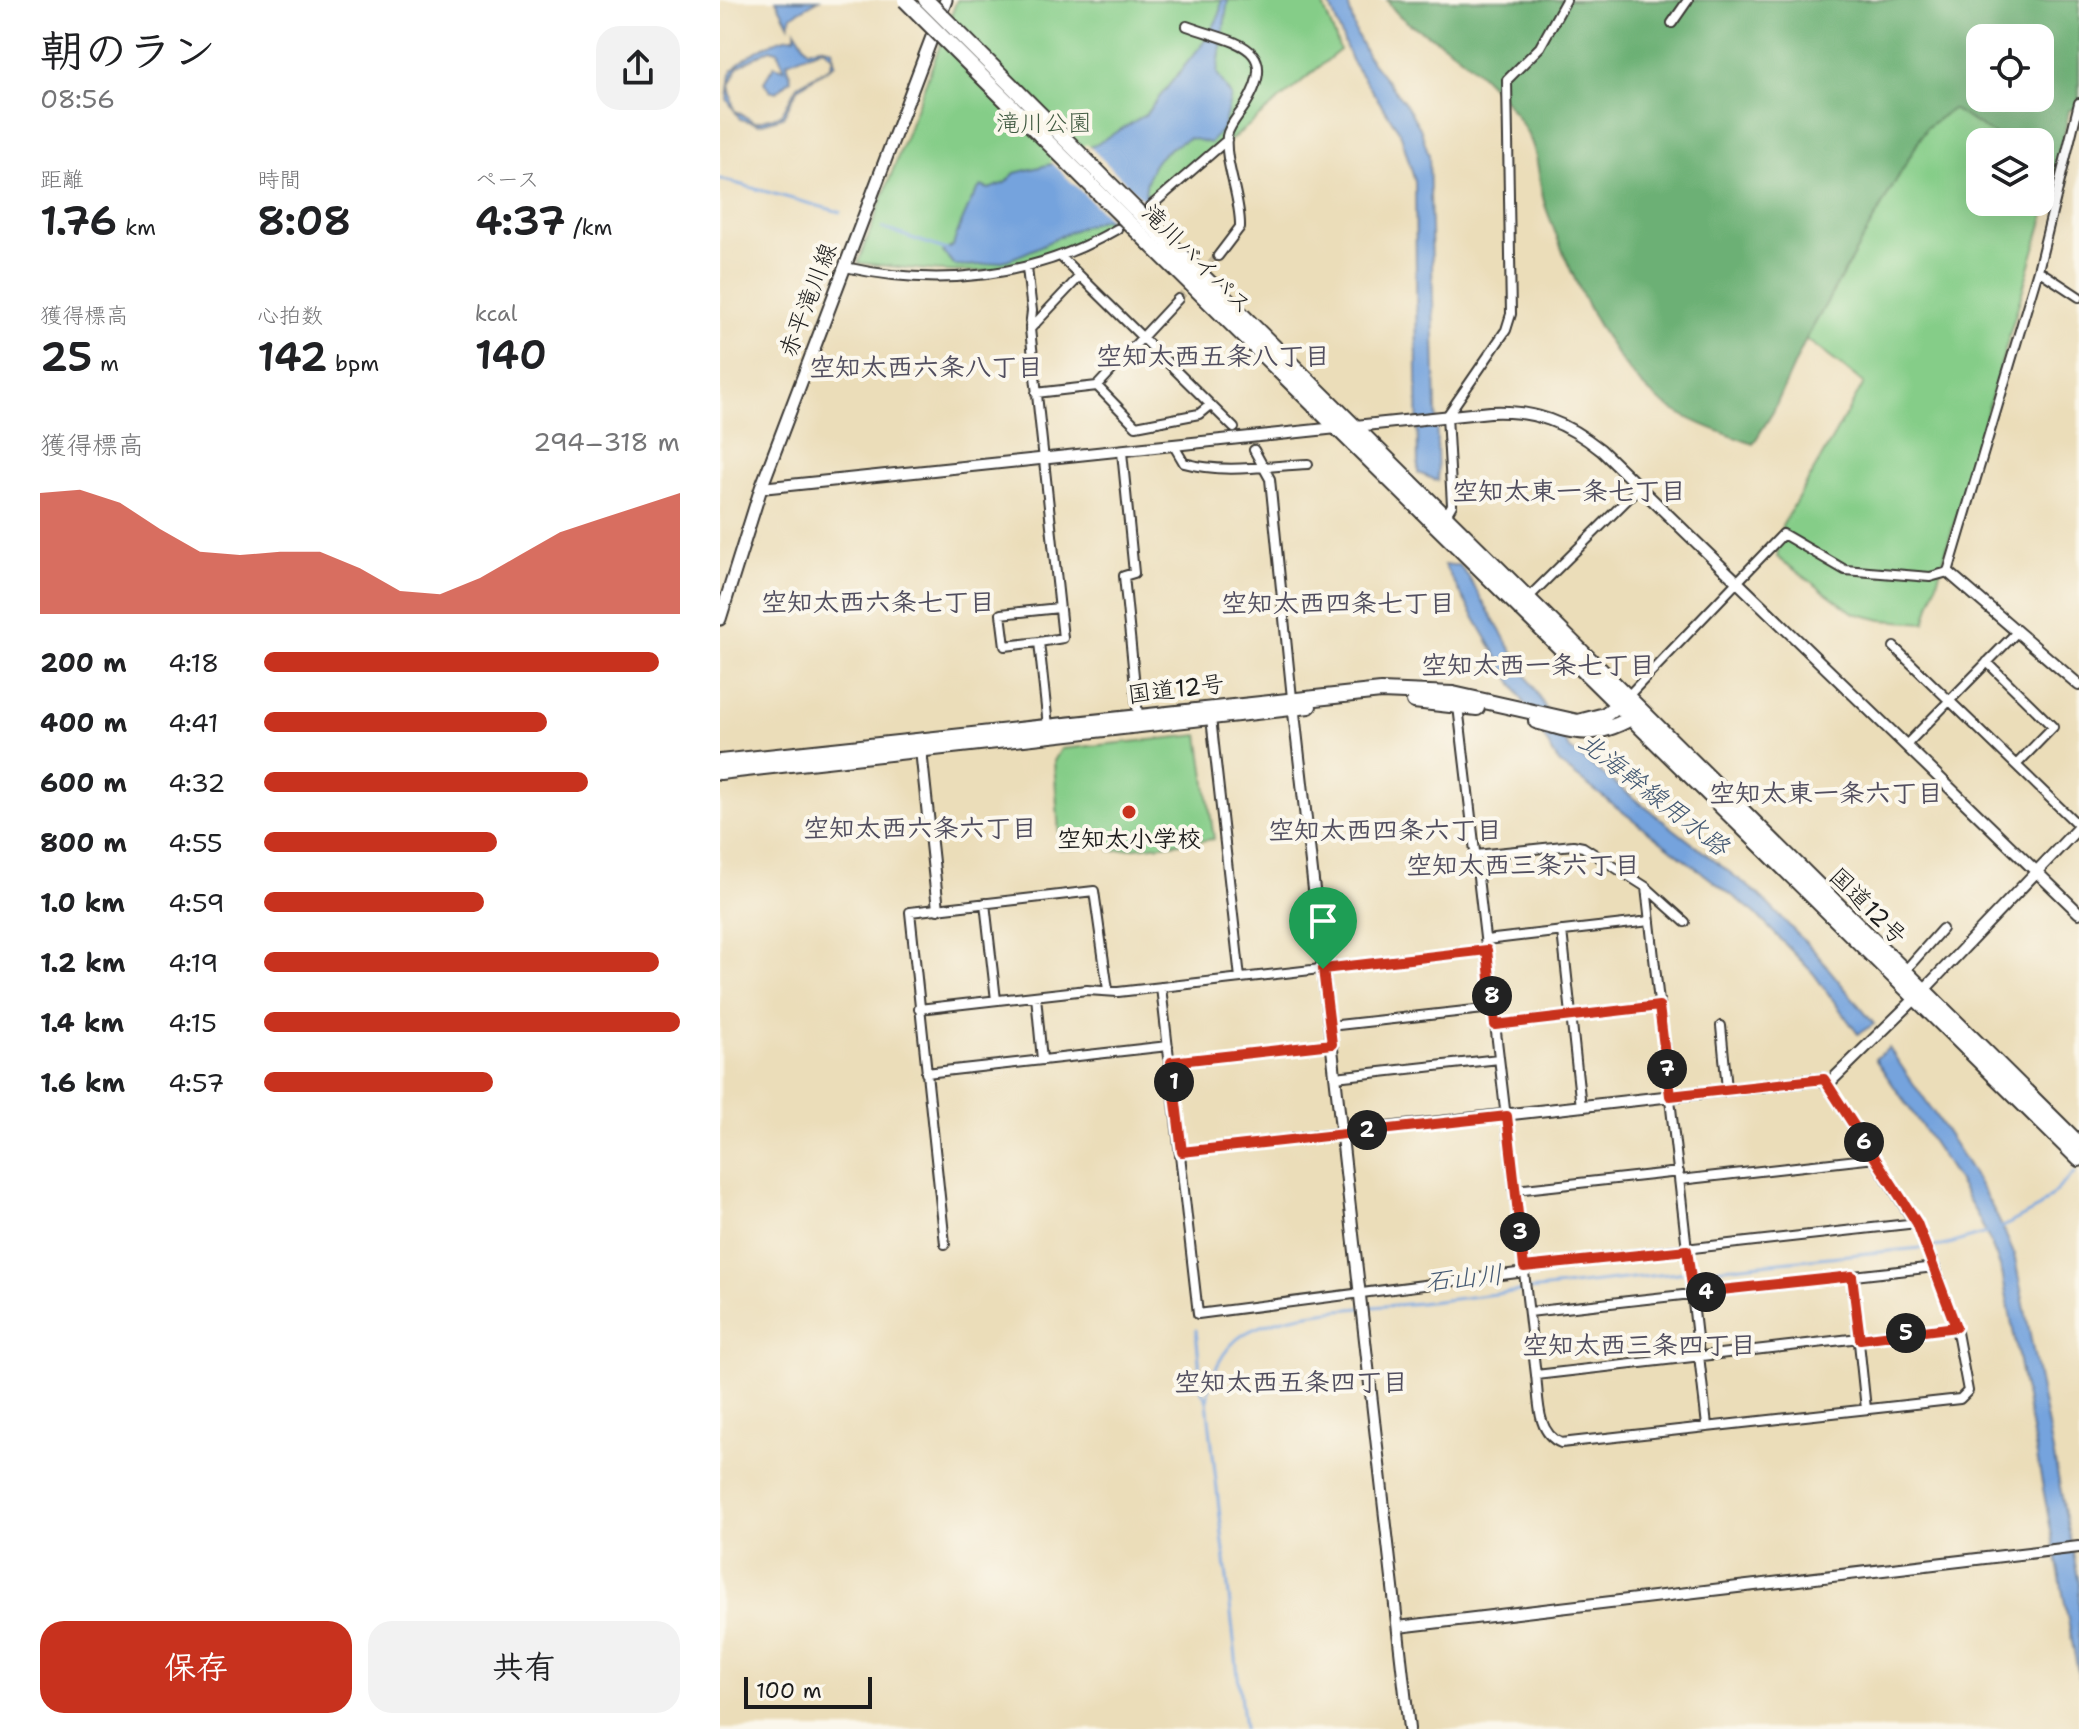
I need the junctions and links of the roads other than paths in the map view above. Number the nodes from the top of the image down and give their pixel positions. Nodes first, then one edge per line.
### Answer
1 (905, 0) edge
2 (926, 0) edge
3 (946, 0) edge
4 (1566, 0) edge
5 (1688, 0) edge
6 (1672, 23) dead end
7 (1187, 26) dead end
8 (2079, 103) edge
9 (1227, 140) junction
10 (1151, 206) dead end
11 (1126, 219) junction
12 (1218, 256) tunnel mouth
13 (1061, 257) junction
14 (845, 267) junction
15 (1027, 268) junction
16 (2038, 270) junction
17 (1080, 276) junction
18 (2079, 297) edge
19 (1178, 299) tunnel mouth
20 (1030, 329) junction
21 (1141, 336) junction
22 (1097, 386) junction
23 (1036, 393) junction
24 (1210, 405) junction
25 (1443, 417) junction
26 (1354, 426) junction
27 (1234, 428) dead end
28 (1337, 428) junction
29 (1174, 446) junction
30 (1254, 450) dead end
31 (1122, 452) junction
32 (1043, 460) junction
33 (1308, 464) dead end
34 (1266, 466) junction
35 (1640, 487) junction
36 (761, 488) junction
37 (1445, 517) junction
38 (1948, 572) junction
39 (1738, 582) junction
40 (1523, 603) junction
41 (1059, 608) junction
42 (720, 619) edge
43 (2017, 632) junction
44 (1039, 642) junction
45 (1894, 647) dead end
46 (1987, 662) junction
47 (2079, 685) edge
48 (1623, 701) junction
49 (1949, 701) junction
50 (1293, 703) junction
51 (1458, 705) junction
52 (1518, 712) junction
53 (1138, 716) junction
54 (1211, 718) junction
55 (1631, 718) junction
56 (1567, 725) junction
57 (1048, 726) junction
58 (1906, 745) junction
59 (921, 750) junction
60 (720, 762) edge
61 (2016, 765) junction
62 (720, 772) edge
63 (2079, 826) edge
64 (1476, 855) junction
65 (2036, 872) junction
66 (1646, 887) junction
67 (985, 903) junction
68 (938, 909) junction
69 (2079, 913) edge
70 (1650, 921) junction
71 (1685, 922) dead end
72 (1942, 929) dead end
73 (1562, 931) junction
74 (1486, 940) junction
75 (1487, 950) junction
76 (1323, 969) junction
77 (1903, 973) junction
78 (1240, 978) junction
79 (1161, 987) junction
80 (1108, 990) junction
81 (1036, 996) junction
82 (1918, 996) junction
83 (996, 1000) junction
84 (1659, 1006) junction
85 (1493, 1008) junction
86 (919, 1009) junction
87 (1572, 1016) junction
88 (1495, 1025) junction
89 (1329, 1026) junction
90 (1721, 1026) dead end
91 (1332, 1044) junction
92 (1168, 1046) junction
93 (1499, 1059) junction
94 (1042, 1060) junction
95 (1171, 1062) junction
96 (926, 1073) junction
97 (1335, 1077) junction
98 (1827, 1085) junction
99 (1727, 1089) junction
100 (1670, 1096) junction
101 (1581, 1107) junction
102 (1507, 1116) junction
103 (1342, 1133) junction
104 (2079, 1144) edge
105 (1182, 1152) junction
106 (1875, 1158) junction
107 (2079, 1159) edge
108 (1679, 1176) junction
109 (1515, 1190) junction
110 (1917, 1223) junction
111 (945, 1244) dead end
112 (1687, 1250) junction
113 (1935, 1267) junction
114 (1524, 1269) junction
115 (1852, 1276) junction
116 (1693, 1293) junction
117 (1361, 1295) junction
118 (1529, 1312) junction
119 (1956, 1327) junction
120 (1860, 1339) junction
121 (1700, 1357) junction
122 (1536, 1375) junction
123 (1866, 1409) junction
124 (1707, 1426) junction
125 (2079, 1547) edge
126 (1398, 1627) junction
127 (1409, 1729) edge

1 - 11 highway, 滝川バイパス, bridge
2 - 11 highway, 滝川バイパス, bridge
3 - 14 main road, 赤平滝川線
4 - 25 street
5 - 6 street
7 - 9 street
8 - 16 street
9 - 10 street
9 - 12 street
11 - 13 street
11 - 26 highway, 滝川バイパス
11 - 28 highway, 滝川バイパス
13 - 15 street
13 - 17 street
14 - 15 street
14 - 36 main road, 赤平滝川線
15 - 20 street
16 - 18 street
16 - 38 street
17 - 20 street
17 - 21 street
19 - 21 street
20 - 23 street
21 - 22 street
21 - 24 street
22 - 23 street
22 - 24 street
23 - 32 street
24 - 27 street
25 - 26 street
25 - 35 street
25 - 37 street
26 - 28 street
26 - 37 highway, 滝川バイパス
28 - 29 street
28 - 40 highway, 滝川バイパス
29 - 31 street
29 - 34 street
30 - 34 street
31 - 32 street
31 - 53 street
32 - 36 street
32 - 41 street
33 - 34 street
34 - 50 street
35 - 39 street
35 - 40 street
36 - 42 main road, 赤平滝川線
37 - 40 highway, 滝川バイパス
38 - 39 street
38 - 43 street
39 - 48 street
39 - 58 street
40 - 48 highway, 滝川バイパス
41 - 44 street
41 - 44 street
43 - 46 street
43 - 47 street
44 - 57 street
45 - 49 street
46 - 49 street
46 - 61 street
48 - 55 highway
48 - 56 highway, 国道12号
48 - 77 highway, 国道12号
49 - 58 street
49 - 61 street
50 - 51 highway, 国道12号
50 - 52 highway, 国道12号
50 - 53 highway, 国道12号
50 - 54 highway, 国道12号
50 - 76 street
51 - 52 highway, 国道12号
51 - 64 street
52 - 56 highway, 国道12号
53 - 57 highway, 国道12号
54 - 59 highway, 国道12号
54 - 78 street
55 - 56 highway, 国道12号
55 - 82 highway, 国道12号
57 - 60 highway, 国道12号
58 - 65 street
59 - 62 highway, 国道12号
59 - 68 street
61 - 63 street
63 - 65 street
64 - 66 street
64 - 74 street
65 - 69 street
65 - 82 street
66 - 70 street
66 - 71 street
67 - 68 street
67 - 80 street
67 - 83 street
68 - 86 street
70 - 73 street
70 - 84 street
72 - 77 street
73 - 74 street
73 - 87 street
74 - 75 street
75 - 76 street
75 - 85 street
76 - 78 street
76 - 89 street
77 - 82 highway, 国道12号
78 - 79 street
79 - 80 street
79 - 92 street
80 - 81 street
81 - 83 street
81 - 94 street
82 - 98 street
82 - 104 highway, 国道12号
82 - 107 highway, 国道12号
83 - 86 street
84 - 87 street
84 - 100 street
85 - 88 street
85 - 89 street
86 - 96 street
87 - 88 street
87 - 101 street
88 - 93 street
89 - 91 street
90 - 99 street
91 - 95 street
91 - 97 street
92 - 94 street
92 - 95 street
93 - 97 street
93 - 102 street
94 - 96 street
95 - 105 street
96 - 111 street
97 - 103 street
98 - 99 street
98 - 106 street
99 - 100 street
100 - 101 street
100 - 108 street
101 - 102 street
102 - 103 street
102 - 109 street
103 - 105 street
103 - 117 street
105 - 117 street
106 - 108 street
106 - 110 street
108 - 109 street
108 - 112 street
109 - 114 street
110 - 112 street
110 - 113 street
112 - 114 street
112 - 116 street
113 - 115 street
113 - 119 street
114 - 117 street
114 - 118 street
115 - 116 street
115 - 120 street
116 - 118 street
116 - 121 street
117 - 126 street
118 - 122 street
119 - 120 street
119 - 123 street
120 - 121 street
120 - 123 street
121 - 122 street
121 - 124 street
122 - 124 street
123 - 124 street
125 - 126 street
126 - 127 street

